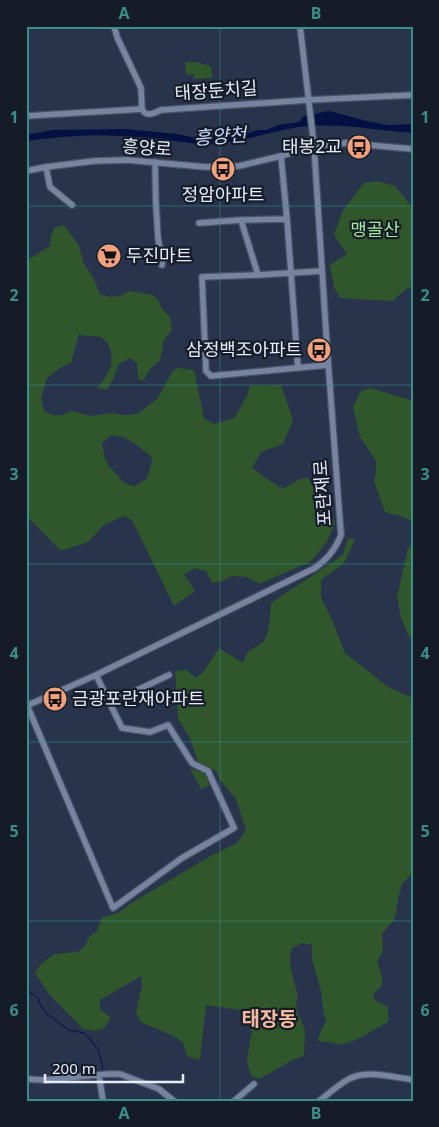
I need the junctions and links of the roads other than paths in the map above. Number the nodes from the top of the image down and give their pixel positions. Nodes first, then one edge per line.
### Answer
1 (114, 26) edge
2 (300, 26) edge
3 (413, 96) edge
4 (308, 100) junction
5 (142, 109) junction
6 (26, 116) edge
7 (314, 146) junction
8 (413, 149) edge
9 (281, 156) junction
10 (155, 162) junction
11 (46, 167) junction
12 (26, 171) edge
13 (72, 205) dead end
14 (287, 219) junction
15 (241, 220) junction
16 (199, 223) dead end
17 (162, 265) dead end
18 (322, 271) junction
19 (292, 272) junction
20 (258, 275) junction
21 (328, 364) junction
22 (298, 368) junction
23 (96, 675) junction
24 (169, 675) dead end
25 (110, 703) junction
26 (27, 706) edge
27 (99, 1075) junction
28 (26, 1079) edge
29 (411, 1079) edge
30 (254, 1084) dead end
31 (102, 1101) edge
32 (174, 1101) edge
33 (234, 1101) edge
34 (319, 1101) edge

1 - 5 street
2 - 4 street, 포란재로
3 - 4 street, 태장둔치길
4 - 5 street, 태장둔치길
4 - 7 street, 포란재로
5 - 6 street, 태장둔치길
7 - 8 street, 흥양로
7 - 9 street, 흥양로
7 - 18 street, 포란재로
9 - 10 street, 흥양로
9 - 14 street
10 - 11 street, 흥양로
10 - 17 street
11 - 12 street, 흥양로
11 - 13 street
14 - 15 street
14 - 19 street
15 - 16 street
15 - 20 street
18 - 19 street
18 - 21 street, 포란재로
19 - 20 street
19 - 22 street
20 - 22 street
21 - 22 street
21 - 23 street, 포란재로
23 - 25 street
23 - 26 street, 포란재로
24 - 25 street
25 - 26 street
27 - 28 street
27 - 31 street
27 - 32 street
29 - 34 street
30 - 33 street

